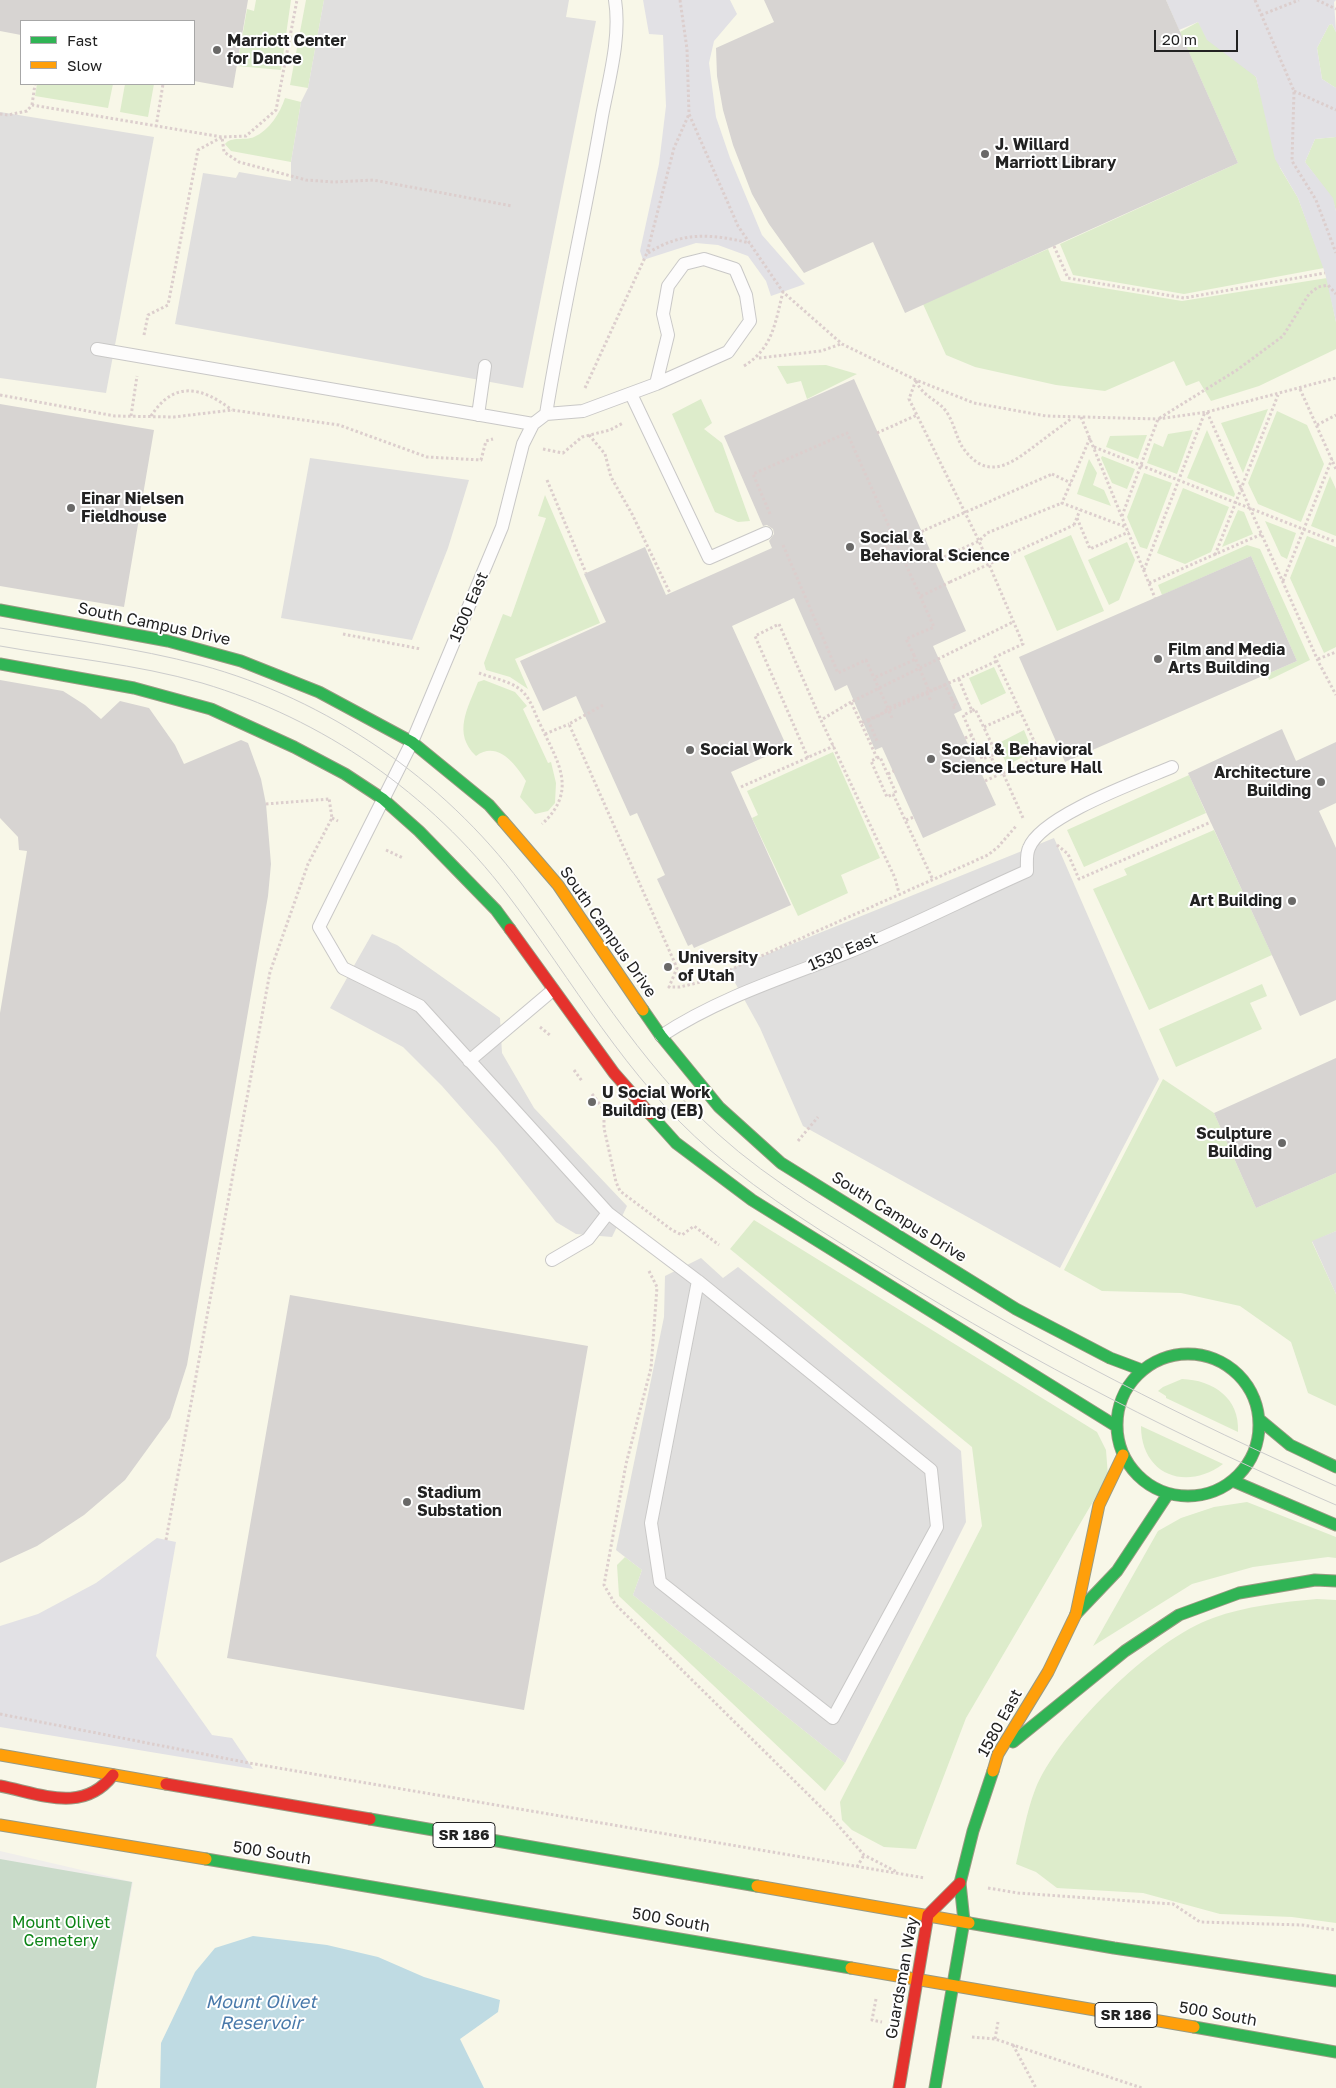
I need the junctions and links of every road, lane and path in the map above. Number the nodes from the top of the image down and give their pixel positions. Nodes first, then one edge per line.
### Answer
1 (297, 0) edge
2 (615, 0) edge
3 (680, 0) edge
4 (1255, 0) edge
5 (1299, 0) edge
6 (1317, 0) edge
7 (1336, 9) edge
8 (1261, 15) junction
9 (35, 85) edge
10 (163, 85) edge
11 (1294, 91) junction
12 (32, 104) junction
13 (1336, 110) edge
14 (0, 114) edge
15 (689, 114) junction
16 (156, 127) junction
17 (222, 137) junction
18 (512, 206) dead end
19 (1054, 246) dead end
20 (1335, 250) edge
21 (1326, 273) dead end
22 (783, 292) junction
23 (1336, 294) edge
24 (144, 335) dead end
25 (842, 344) junction
26 (97, 348) dead end
27 (486, 366) dead end
28 (138, 371) dead end
29 (1336, 378) edge
30 (916, 380) junction
31 (656, 384) junction
32 (585, 388) dead end
33 (1300, 389) junction
34 (631, 394) junction
35 (1278, 394) junction
36 (0, 395) edge
37 (232, 410) junction
38 (1206, 412) junction
39 (546, 414) junction
40 (478, 415) junction
41 (917, 415) junction
42 (1336, 415) edge
43 (131, 416) junction
44 (151, 416) junction
45 (1073, 417) junction
46 (1081, 417) junction
47 (1158, 419) junction
48 (534, 424) junction
49 (1317, 426) junction
50 (610, 430) dead end
51 (878, 433) dead end
52 (589, 435) junction
53 (1090, 438) junction
54 (486, 441) dead end
55 (1094, 447) junction
56 (553, 451) dead end
57 (1332, 459) junction
58 (1141, 466) junction
59 (1336, 469) edge
60 (547, 480) dead end
61 (1179, 480) junction
62 (1071, 483) junction
63 (1241, 488) junction
64 (1236, 502) junction
65 (1062, 503) junction
66 (1250, 508) junction
67 (1080, 510) junction
68 (1122, 516) junction
69 (1077, 518) junction
70 (772, 519) dead end
71 (1126, 527) junction
72 (1304, 529) junction
73 (1128, 532) junction
74 (766, 533) dead end
75 (1262, 534) junction
76 (780, 538) dead end
77 (979, 541) junction
78 (1336, 542) edge
79 (896, 543) junction
80 (876, 552) dead end
81 (1215, 555) junction
82 (935, 561) dead end
83 (1144, 571) junction
84 (586, 573) dead end
85 (1283, 582) junction
86 (1150, 583) junction
87 (670, 593) dead end
88 (921, 596) junction
89 (1155, 598) dead end
90 (0, 610) edge
91 (1013, 622) junction
92 (343, 634) dead end
93 (420, 648) dead end
94 (1336, 652) edge
95 (915, 657) junction
96 (1318, 659) junction
97 (997, 662) junction
98 (0, 664) edge
99 (479, 673) dead end
100 (874, 678) junction
101 (959, 679) junction
102 (928, 692) junction
103 (1336, 696) edge
104 (931, 701) dead end
105 (851, 702) junction
106 (602, 705) dead end
107 (952, 708) dead end
108 (888, 709) junction
109 (1020, 710) junction
110 (972, 711) junction
111 (892, 718) dead end
112 (821, 720) junction
113 (861, 723) junction
114 (569, 724) junction
115 (984, 727) junction
116 (545, 734) junction
117 (972, 735) junction
118 (965, 738) dead end
119 (879, 740) dead end
120 (412, 742) junction
121 (834, 746) junction
122 (991, 756) junction
123 (808, 758) junction
124 (877, 758) junction
125 (1172, 767) dead end
126 (894, 771) dead end
127 (1003, 773) junction
128 (888, 774) junction
129 (998, 775) junction
130 (985, 781) dead end
131 (741, 787) dead end
132 (893, 794) junction
133 (383, 800) junction
134 (266, 804) dead end
135 (914, 817) dead end
136 (332, 818) junction
137 (1023, 818) junction
138 (906, 820) junction
139 (338, 821) dead end
140 (1026, 822) dead end
141 (1210, 822) dead end
142 (539, 827) dead end
143 (1050, 840) dead end
144 (386, 850) dead end
145 (407, 859) dead end
146 (932, 878) junction
147 (899, 893) junction
148 (553, 990) junction
149 (661, 1036) junction
150 (469, 1061) junction
151 (604, 1110) dead end
152 (818, 1117) dead end
153 (796, 1143) dead end
154 (608, 1213) junction
155 (719, 1244) dead end
156 (552, 1260) dead end
157 (698, 1281) junction
158 (1142, 1370) junction
159 (1260, 1420) junction
160 (1116, 1426) junction
161 (1123, 1455) junction
162 (1336, 1468) edge
163 (1233, 1481) junction
164 (1168, 1494) junction
165 (1336, 1525) edge
166 (166, 1540) dead end
167 (1336, 1581) edge
168 (1076, 1614) junction
169 (0, 1714) edge
170 (998, 1754) junction
171 (0, 1755) edge
172 (113, 1775) junction
173 (0, 1786) edge
174 (0, 1825) edge
175 (864, 1855) dead end
176 (857, 1867) junction
177 (900, 1874) dead end
178 (960, 1883) junction
179 (1018, 1893) dead end
180 (928, 1915) junction
181 (964, 1921) junction
182 (1336, 1930) edge
183 (917, 1978) junction
184 (1336, 1982) edge
185 (953, 1984) junction
186 (875, 2004) dead end
187 (872, 2020) dead end
188 (998, 2020) dead end
189 (975, 2038) dead end
190 (995, 2039) junction
191 (1012, 2044) junction
192 (1336, 2052) edge
193 (899, 2088) edge
194 (935, 2088) edge
195 (1036, 2088) edge
196 (1142, 2088) edge

1 - 17 path
2 - 39 lane
3 - 15 path
4 - 8 path
5 - 8 path
6 - 7 path
8 - 11 path
9 - 12 path
10 - 16 path
11 - 13 path
11 - 20 path
12 - 14 path
12 - 16 path
15 - 22 path
15 - 32 path
16 - 17 path
17 - 18 path
17 - 24 path
19 - 21 path
22 - 25 path
22 - 25 path
23 - 47 path
25 - 30 path
26 - 40 lane
27 - 40 lane
28 - 43 path
29 - 33 path
30 - 41 path
30 - 45 path
30 - 45 path
31 - 31 lane
31 - 34 lane
33 - 35 path
33 - 49 path
34 - 39 lane
34 - 74 lane
35 - 38 path
35 - 63 path
36 - 43 path
37 - 44 path
37 - 44 path
37 - 54 path
38 - 47 path
38 - 61 path
38 - 63 path
39 - 48 lane, 1500 East
40 - 48 lane
41 - 51 path
41 - 77 path
42 - 49 path
43 - 44 path
45 - 46 path
46 - 47 path
46 - 53 path
47 - 58 path
48 - 120 lane, 1500 East
49 - 57 path
50 - 52 path
52 - 56 path
52 - 87 path
53 - 55 path
53 - 62 path
55 - 58 path
55 - 68 path
57 - 59 path
57 - 72 path
58 - 61 path
58 - 68 path
60 - 84 path
61 - 64 path
61 - 83 path
62 - 65 path
62 - 79 path, bridge
63 - 64 path
63 - 66 path
64 - 66 path
64 - 81 path
65 - 67 path
65 - 77 path
66 - 72 path
66 - 75 path
67 - 69 path
67 - 71 path
68 - 71 path
69 - 73 path
69 - 88 path, bridge
70 - 79 path
71 - 73 path
72 - 78 path
72 - 85 path
73 - 83 path
75 - 81 path
75 - 85 path
76 - 100 path, bridge
77 - 82 path
77 - 91 path
79 - 80 path
79 - 88 path
81 - 86 path
83 - 86 path
85 - 96 path
86 - 89 path
88 - 95 path
90 - 120 street, South Campus Drive
91 - 97 path
91 - 105 path
92 - 93 path
94 - 96 path
95 - 100 path, bridge
95 - 102 path, bridge
96 - 103 path
97 - 101 path
97 - 109 path
98 - 133 street
99 - 116 path
100 - 108 path, bridge
101 - 102 path
101 - 110 path
102 - 104 path
102 - 107 path, bridge
102 - 108 path, bridge
105 - 112 path
105 - 113 path
106 - 114 path
108 - 111 path
108 - 113 path
108 - 119 path, bridge
109 - 115 path
109 - 127 path
110 - 115 path
110 - 117 path
112 - 121 path
112 - 123 path
113 - 124 path
114 - 116 path
114 - 147 path
115 - 122 path
116 - 142 path
117 - 118 path
117 - 122 path
120 - 133 lane, 1500 East
120 - 149 street, South Campus Drive
121 - 123 path
121 - 147 path
122 - 129 path
123 - 131 path
124 - 128 path
124 - 132 path
125 - 149 lane, 1530 East
126 - 128 path
127 - 129 path
127 - 137 path
128 - 132 path
129 - 130 path
132 - 138 path
133 - 148 street
133 - 150 lane, 1500 East
134 - 136 path
135 - 138 path
136 - 139 path
136 - 166 path
137 - 140 path
137 - 146 path
138 - 146 path
141 - 143 path
144 - 145 path
146 - 147 path
148 - 150 lane
148 - 160 street
149 - 158 street, South Campus Drive
150 - 154 lane
151 - 155 path
152 - 153 path
154 - 156 lane
154 - 157 lane
157 - 157 lane
158 - 159 street
158 - 160 street
159 - 162 street
159 - 163 street
160 - 161 street
161 - 164 street
161 - 168 street, 1580 East
163 - 164 street
163 - 165 street
164 - 168 street, 1580 East
167 - 170 street
168 - 170 street, 1580 East
169 - 176 path
170 - 178 street, 1580 East
171 - 172 street, SR 186
172 - 173 street
172 - 180 street, SR 186
174 - 183 street, 500 South / SR 186
175 - 176 path
176 - 177 path
178 - 180 street, Guardsman Way
178 - 181 street
179 - 182 path
180 - 181 street, SR 186
180 - 183 street, Guardsman Way
181 - 184 street, SR 186
181 - 185 street
183 - 185 street, 500 South / SR 186
183 - 193 street, Guardsman Way
185 - 192 street, 500 South / SR 186
185 - 194 street
186 - 187 path
188 - 190 path
189 - 190 path
190 - 191 path
191 - 195 path
191 - 196 path

